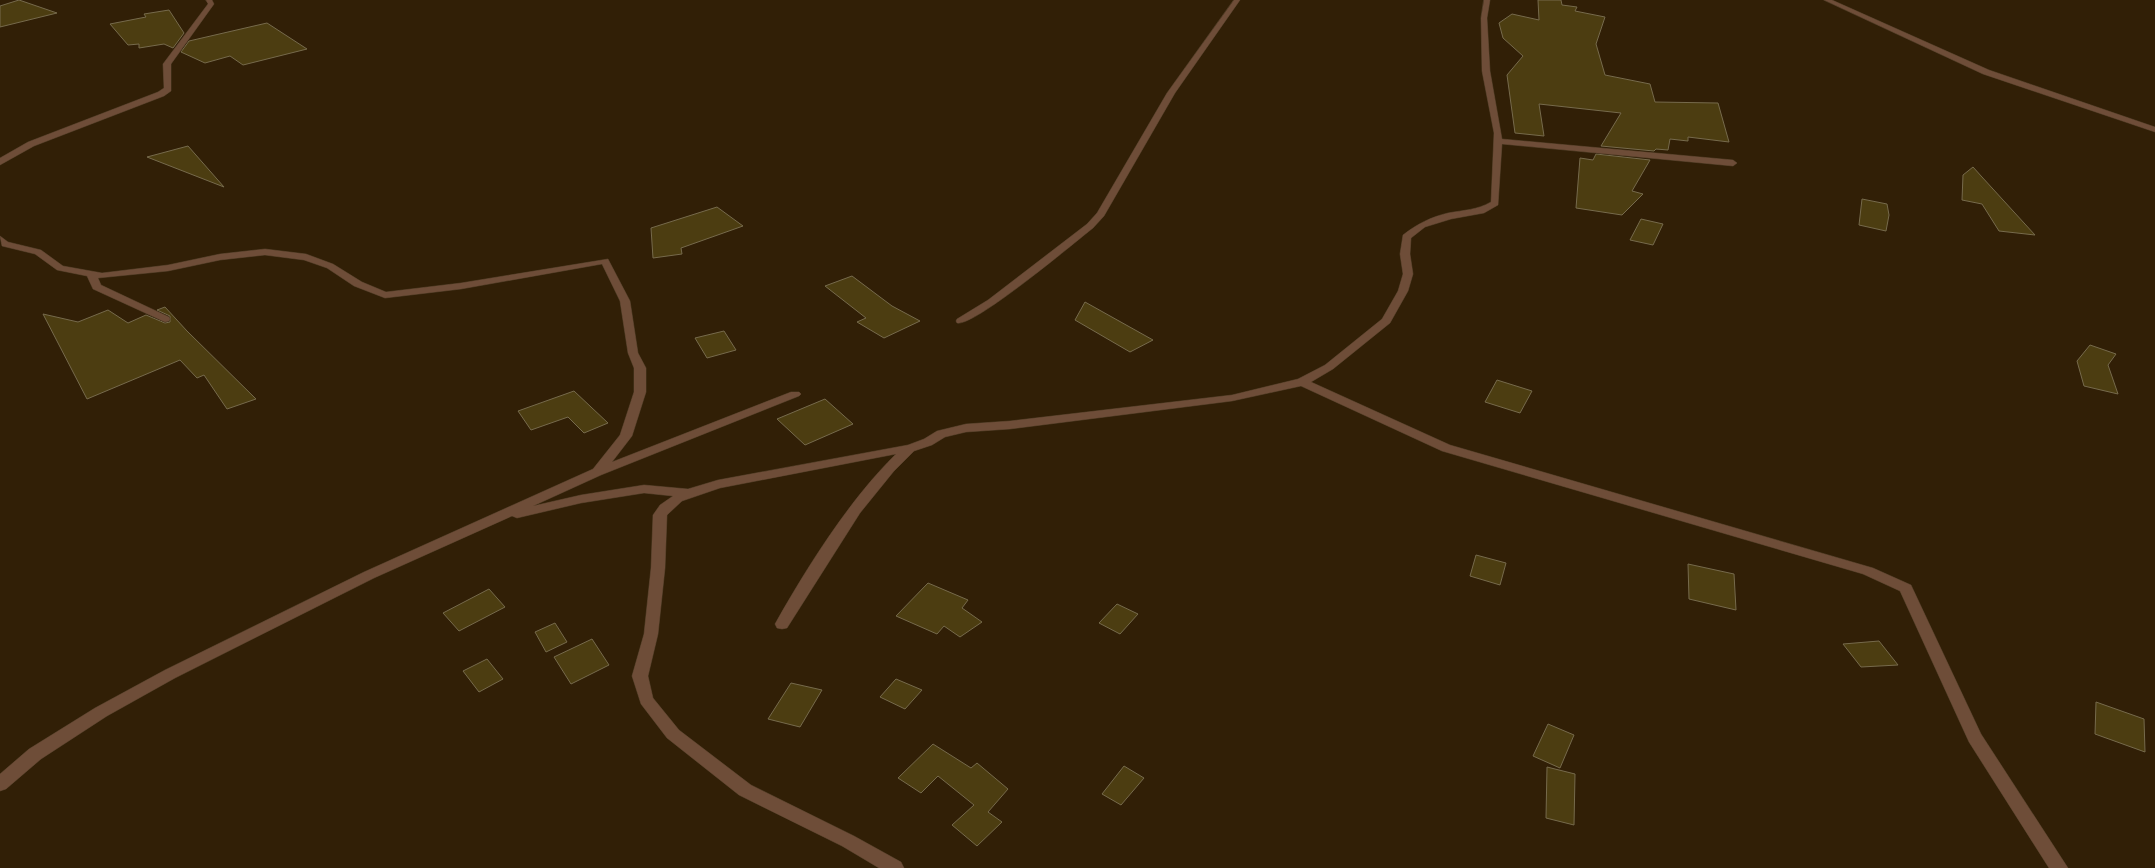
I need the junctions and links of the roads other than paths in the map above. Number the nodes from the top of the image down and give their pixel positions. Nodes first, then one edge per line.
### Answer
1 (209, 0) edge
2 (1237, 0) edge
3 (1487, 0) edge
4 (1827, 0) edge
5 (2155, 130) edge
6 (1498, 141) junction
7 (0, 162) edge
8 (1733, 163) dead end
9 (0, 239) edge
10 (91, 274) junction
11 (165, 319) dead end
12 (961, 322) dead end
13 (1302, 382) junction
14 (795, 394) dead end
15 (910, 448) junction
16 (597, 472) junction
17 (689, 493) junction
18 (490, 521) junction
19 (782, 624) dead end
20 (0, 784) edge
21 (895, 868) edge
22 (2059, 868) edge

1 - 7 street
2 - 12 street
3 - 6 street
4 - 5 street
6 - 8 street
6 - 13 street
9 - 10 street
10 - 11 street
10 - 16 street
13 - 15 street
13 - 22 street
14 - 16 street
15 - 17 street
15 - 19 street
16 - 18 street
17 - 18 street
17 - 21 street
18 - 20 street

